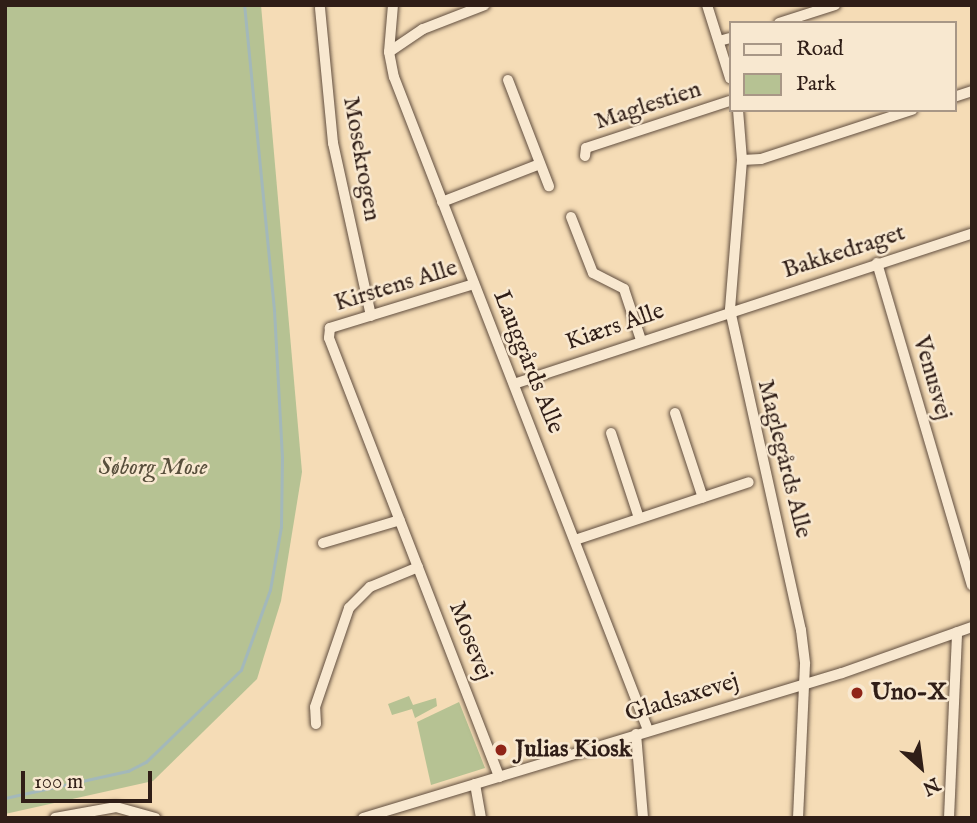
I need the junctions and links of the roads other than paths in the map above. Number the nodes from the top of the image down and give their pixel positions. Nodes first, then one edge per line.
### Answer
1 (393, 5) edge
2 (485, 5) edge
3 (707, 5) edge
4 (830, 6) edge
5 (320, 8) dead end
6 (785, 21) edge
7 (729, 38) edge
8 (719, 41) junction
9 (389, 52) junction
10 (729, 75) edge
11 (508, 80) dead end
12 (729, 101) edge
13 (738, 112) edge
14 (906, 112) edge
15 (585, 156) dead end
16 (743, 160) junction
17 (540, 164) junction
18 (549, 186) dead end
19 (442, 202) junction
20 (571, 217) dead end
21 (972, 233) edge
22 (877, 263) junction
23 (474, 284) junction
24 (730, 310) junction
25 (371, 316) junction
26 (330, 328) joint
27 (641, 340) junction
28 (514, 384) junction
29 (675, 413) dead end
30 (611, 433) dead end
31 (750, 482) dead end
32 (703, 498) junction
33 (639, 519) junction
34 (400, 520) junction
35 (575, 540) junction
36 (323, 543) dead end
37 (418, 567) junction
38 (972, 585) edge
39 (972, 627) edge
40 (957, 632) junction
41 (804, 684) junction
42 (316, 724) dead end
43 (648, 730) junction
44 (636, 734) junction
45 (499, 777) junction
46 (475, 784) junction
47 (55, 818) edge
48 (155, 818) edge
49 (363, 818) edge
50 (481, 818) edge
51 (643, 818) edge
52 (798, 818) edge
53 (949, 818) edge

1 - 9 street, Lauggårds Alle
2 - 9 street
3 - 8 street
4 - 6 street
5 - 25 street, Mosekrogen
7 - 8 street
8 - 10 street
9 - 19 street, Lauggårds Alle
11 - 17 street
12 - 15 street, Maglestien
13 - 16 street, Maglegårds Alle
14 - 16 street
16 - 24 street, Maglegårds Alle
17 - 18 street
17 - 19 street
19 - 23 street, Lauggårds Alle
20 - 27 street
21 - 22 street, Bakkedraget
22 - 24 street, Bakkedraget
22 - 38 street, Venusvej
23 - 25 street, Kirstens Alle
23 - 28 street, Lauggårds Alle
24 - 27 street, Kiærs Alle
24 - 41 street, Maglegårds Alle
25 - 26 street, Kirstens Alle
26 - 34 street, Mosevej
27 - 28 street, Kiærs Alle
28 - 35 street, Lauggårds Alle
29 - 32 street
30 - 33 street
31 - 32 street
32 - 33 street
33 - 35 street
34 - 36 street
34 - 37 street, Mosevej
35 - 43 street, Lauggårds Alle
37 - 42 street
37 - 45 street, Mosevej
39 - 40 street, Gladsaxevej
40 - 41 street, Gladsaxevej
40 - 53 street
41 - 43 street, Gladsaxevej
41 - 52 street, Maglegårds Alle
43 - 44 street, Gladsaxevej
44 - 45 street, Gladsaxevej
44 - 51 street
45 - 46 street, Gladsaxevej
46 - 49 street, Gladsaxevej
46 - 50 street
47 - 48 street

